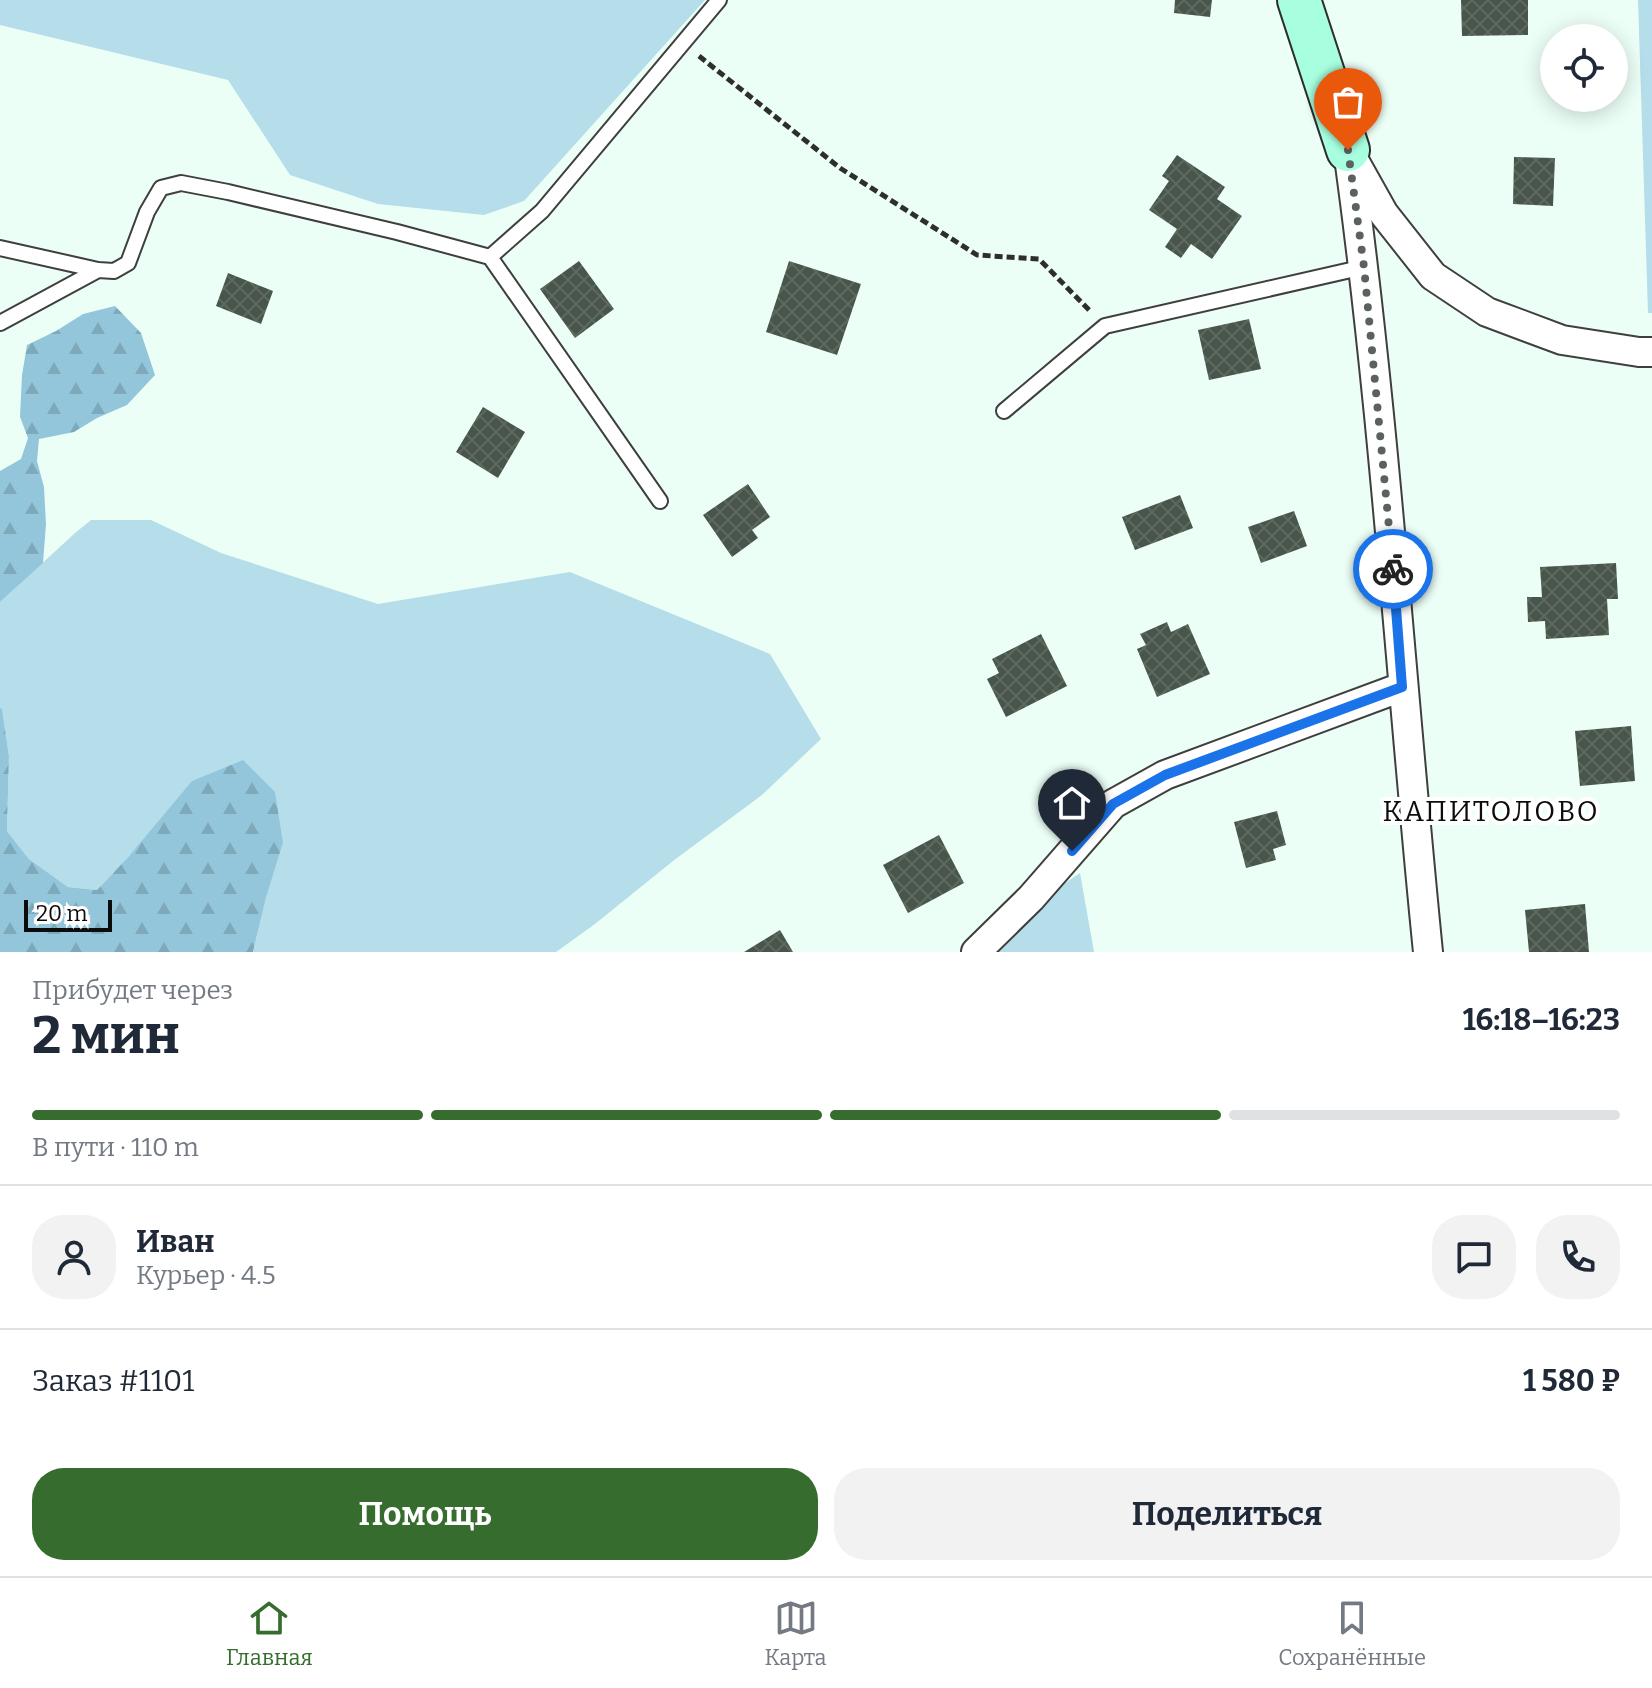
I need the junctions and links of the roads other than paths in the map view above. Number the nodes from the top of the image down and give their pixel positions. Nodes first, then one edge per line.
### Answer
1 (719, 0) edge
2 (1299, 0) edge
3 (1348, 150) junction
4 (0, 248) edge
5 (490, 257) junction
6 (1364, 267) junction
7 (98, 270) junction
8 (0, 323) edge
9 (1652, 352) edge
10 (1004, 411) dead end
11 (660, 501) dead end
12 (1402, 687) junction
13 (976, 952) edge
14 (1428, 952) edge

1 - 5 lane
2 - 3 street
3 - 6 street
3 - 9 street
4 - 7 lane
5 - 7 lane
5 - 11 lane
6 - 10 lane
6 - 12 street
7 - 8 lane
12 - 13 street
12 - 14 street

